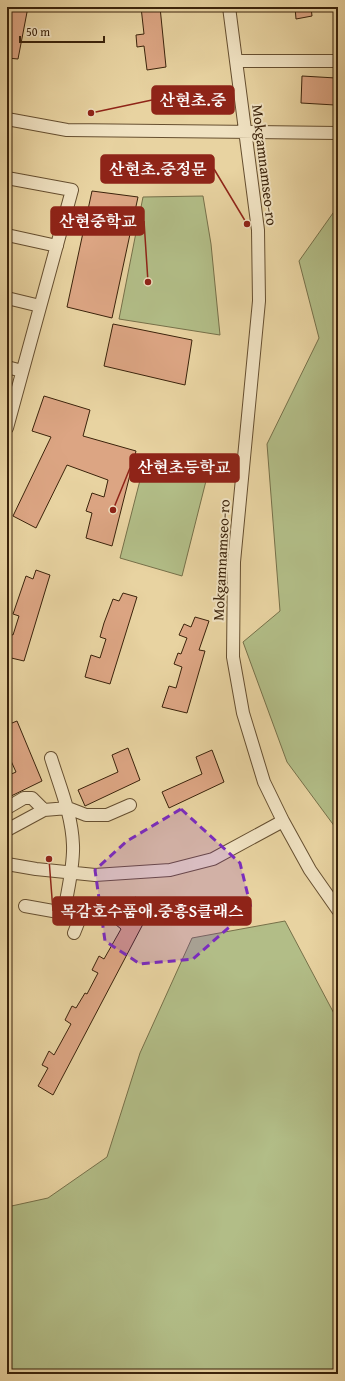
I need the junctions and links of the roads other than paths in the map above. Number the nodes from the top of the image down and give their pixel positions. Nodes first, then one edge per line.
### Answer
1 (229, 7) edge
2 (237, 61) junction
3 (338, 61) edge
4 (7, 119) edge
5 (245, 133) junction
6 (338, 133) edge
7 (7, 178) edge
8 (7, 235) edge
9 (57, 246) junction
10 (7, 298) edge
11 (40, 306) junction
12 (7, 367) edge
13 (22, 371) junction
14 (7, 428) edge
15 (51, 758) dead end
16 (130, 805) dead end
17 (7, 808) edge
18 (68, 808) junction
19 (44, 810) junction
20 (283, 821) junction
21 (7, 830) edge
22 (7, 864) edge
23 (70, 873) junction
24 (25, 906) dead end
25 (338, 910) edge
26 (64, 913) junction
27 (74, 933) dead end

1 - 2 street, Mokgamnamseo-ro
2 - 3 street
2 - 5 street, Mokgamnamseo-ro
4 - 5 street
5 - 6 street
5 - 20 street, Mokgamnamseo-ro
7 - 9 street
8 - 9 street
9 - 11 street
10 - 11 street
11 - 13 street
12 - 13 street
13 - 14 street
15 - 18 street
16 - 18 street
17 - 19 street
18 - 19 street
18 - 23 street
19 - 21 street
20 - 23 street
20 - 25 street, Mokgamnamseo-ro
22 - 23 street
23 - 26 street
24 - 26 street
26 - 27 street

